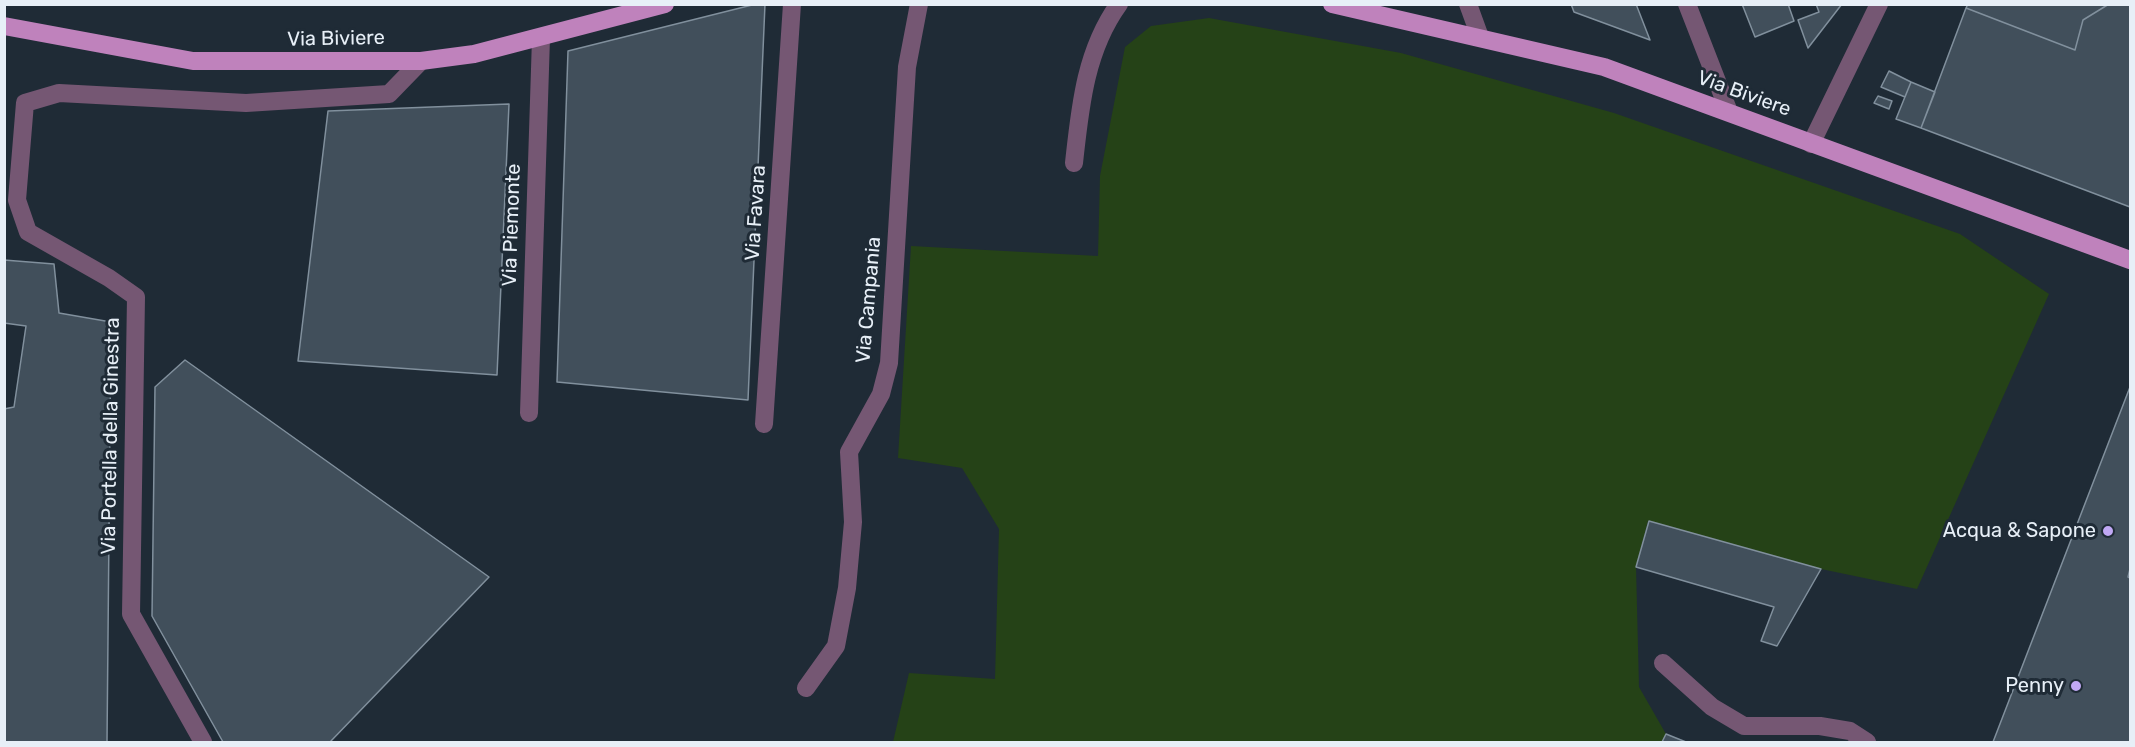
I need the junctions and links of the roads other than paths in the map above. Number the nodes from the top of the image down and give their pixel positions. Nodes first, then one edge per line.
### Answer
1 (665, 4) edge
2 (792, 4) edge
3 (919, 4) edge
4 (1119, 4) edge
5 (1332, 4) edge
6 (1468, 4) edge
7 (1687, 4) edge
8 (1879, 4) edge
9 (4, 26) edge
10 (1480, 37) junction
11 (541, 38) junction
12 (421, 61) junction
13 (1729, 112) junction
14 (1811, 144) junction
15 (1074, 164) dead end
16 (2130, 260) edge
17 (529, 413) dead end
18 (764, 424) dead end
19 (1663, 663) dead end
20 (806, 688) dead end
21 (203, 742) edge
22 (1867, 742) edge

1 - 11 main road, Via Biviere
2 - 18 street, Via Favara
3 - 20 street, Via Campania
4 - 15 street
5 - 10 main road, Via Biviere
6 - 10 street
7 - 13 street
8 - 14 street
9 - 12 main road, Via Biviere
10 - 13 main road, Via Biviere
11 - 12 main road, Via Biviere
11 - 17 street, Via Piemonte
12 - 21 street, Via Portella della Ginestra
13 - 14 main road, Via Biviere
14 - 16 main road, Via Biviere
19 - 22 street

